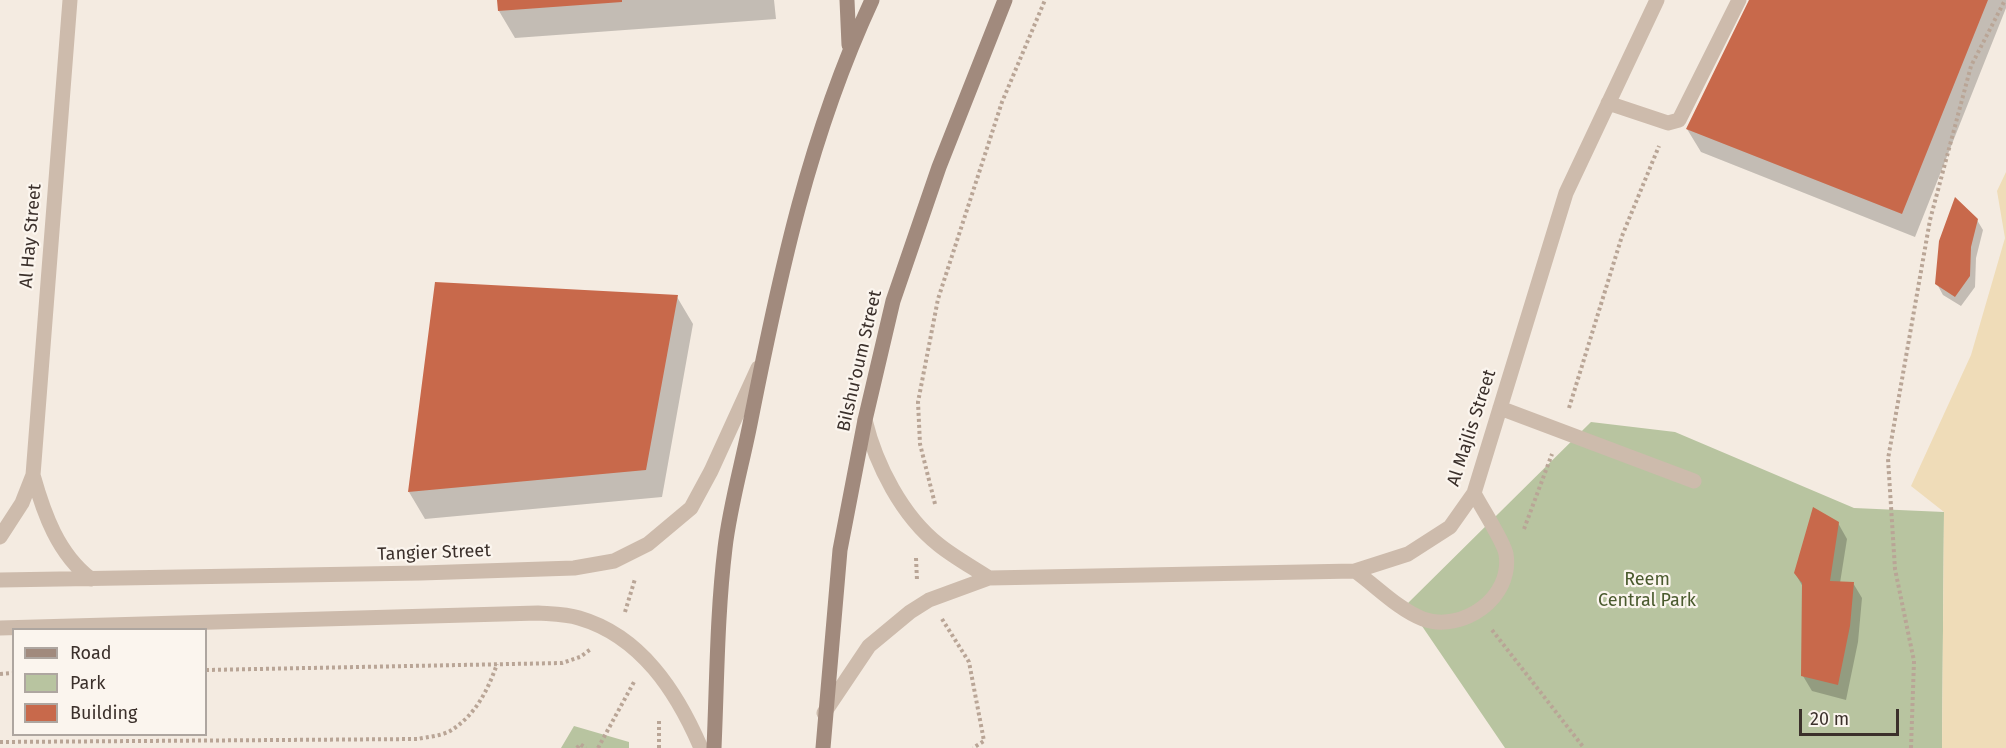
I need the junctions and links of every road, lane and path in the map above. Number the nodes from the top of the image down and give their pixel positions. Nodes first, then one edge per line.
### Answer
1 (70, 0) edge
2 (847, 0) edge
3 (872, 0) edge
4 (1005, 0) edge
5 (1045, 0) edge
6 (1657, 0) edge
7 (1739, 0) edge
8 (2005, 0) edge
9 (849, 48) junction
10 (1608, 103) junction
11 (1668, 123) junction
12 (760, 362) junction
13 (1500, 408) junction
14 (865, 420) junction
15 (1562, 429) junction
16 (33, 475) junction
17 (1694, 481) dead end
18 (1474, 493) junction
19 (935, 507) dead end
20 (0, 537) edge
21 (916, 553) dead end
22 (1506, 554) junction
23 (1355, 571) junction
24 (636, 576) dead end
25 (989, 578) junction
26 (91, 579) junction
27 (0, 580) edge
28 (918, 587) dead end
29 (937, 611) dead end
30 (1478, 611) junction
31 (625, 614) dead end
32 (0, 628) edge
33 (596, 646) dead end
34 (497, 664) junction
35 (207, 670) edge
36 (639, 673) dead end
37 (824, 713) junction
38 (0, 742) edge
39 (577, 748) edge
40 (586, 748) edge
41 (598, 748) edge
42 (701, 748) edge
43 (714, 748) edge
44 (823, 748) edge
45 (973, 748) edge
46 (1584, 748) edge
47 (1911, 748) edge

1 - 16 street, Al Hay Street
2 - 9 main road
3 - 9 main road
4 - 14 main road, Bilshu'oum Street
5 - 19 path
6 - 10 street, Al Majlis Street
7 - 11 street
8 - 47 path
9 - 12 main road
10 - 11 street
10 - 13 street, Al Majlis Street
11 - 15 path
12 - 26 street, Tangier Street
12 - 43 main road
13 - 15 street
13 - 18 street, Al Majlis Street
14 - 25 street
14 - 37 main road, Bilshu'oum Street
15 - 17 street
15 - 22 path
16 - 20 street, Al Hay Street
16 - 26 street, Al Hay Street
18 - 22 street
18 - 23 street, Al Majlis Street
21 - 28 path
22 - 30 street
23 - 25 street, Al Majlis Street
23 - 30 street
24 - 31 path
25 - 37 street, Al Majlis Street
26 - 27 street, Tangier Street
29 - 45 path
30 - 46 path
32 - 42 street
33 - 34 path
34 - 35 path
34 - 38 path
36 - 41 path
37 - 44 main road, Bilshu'oum Street
39 - 40 path

